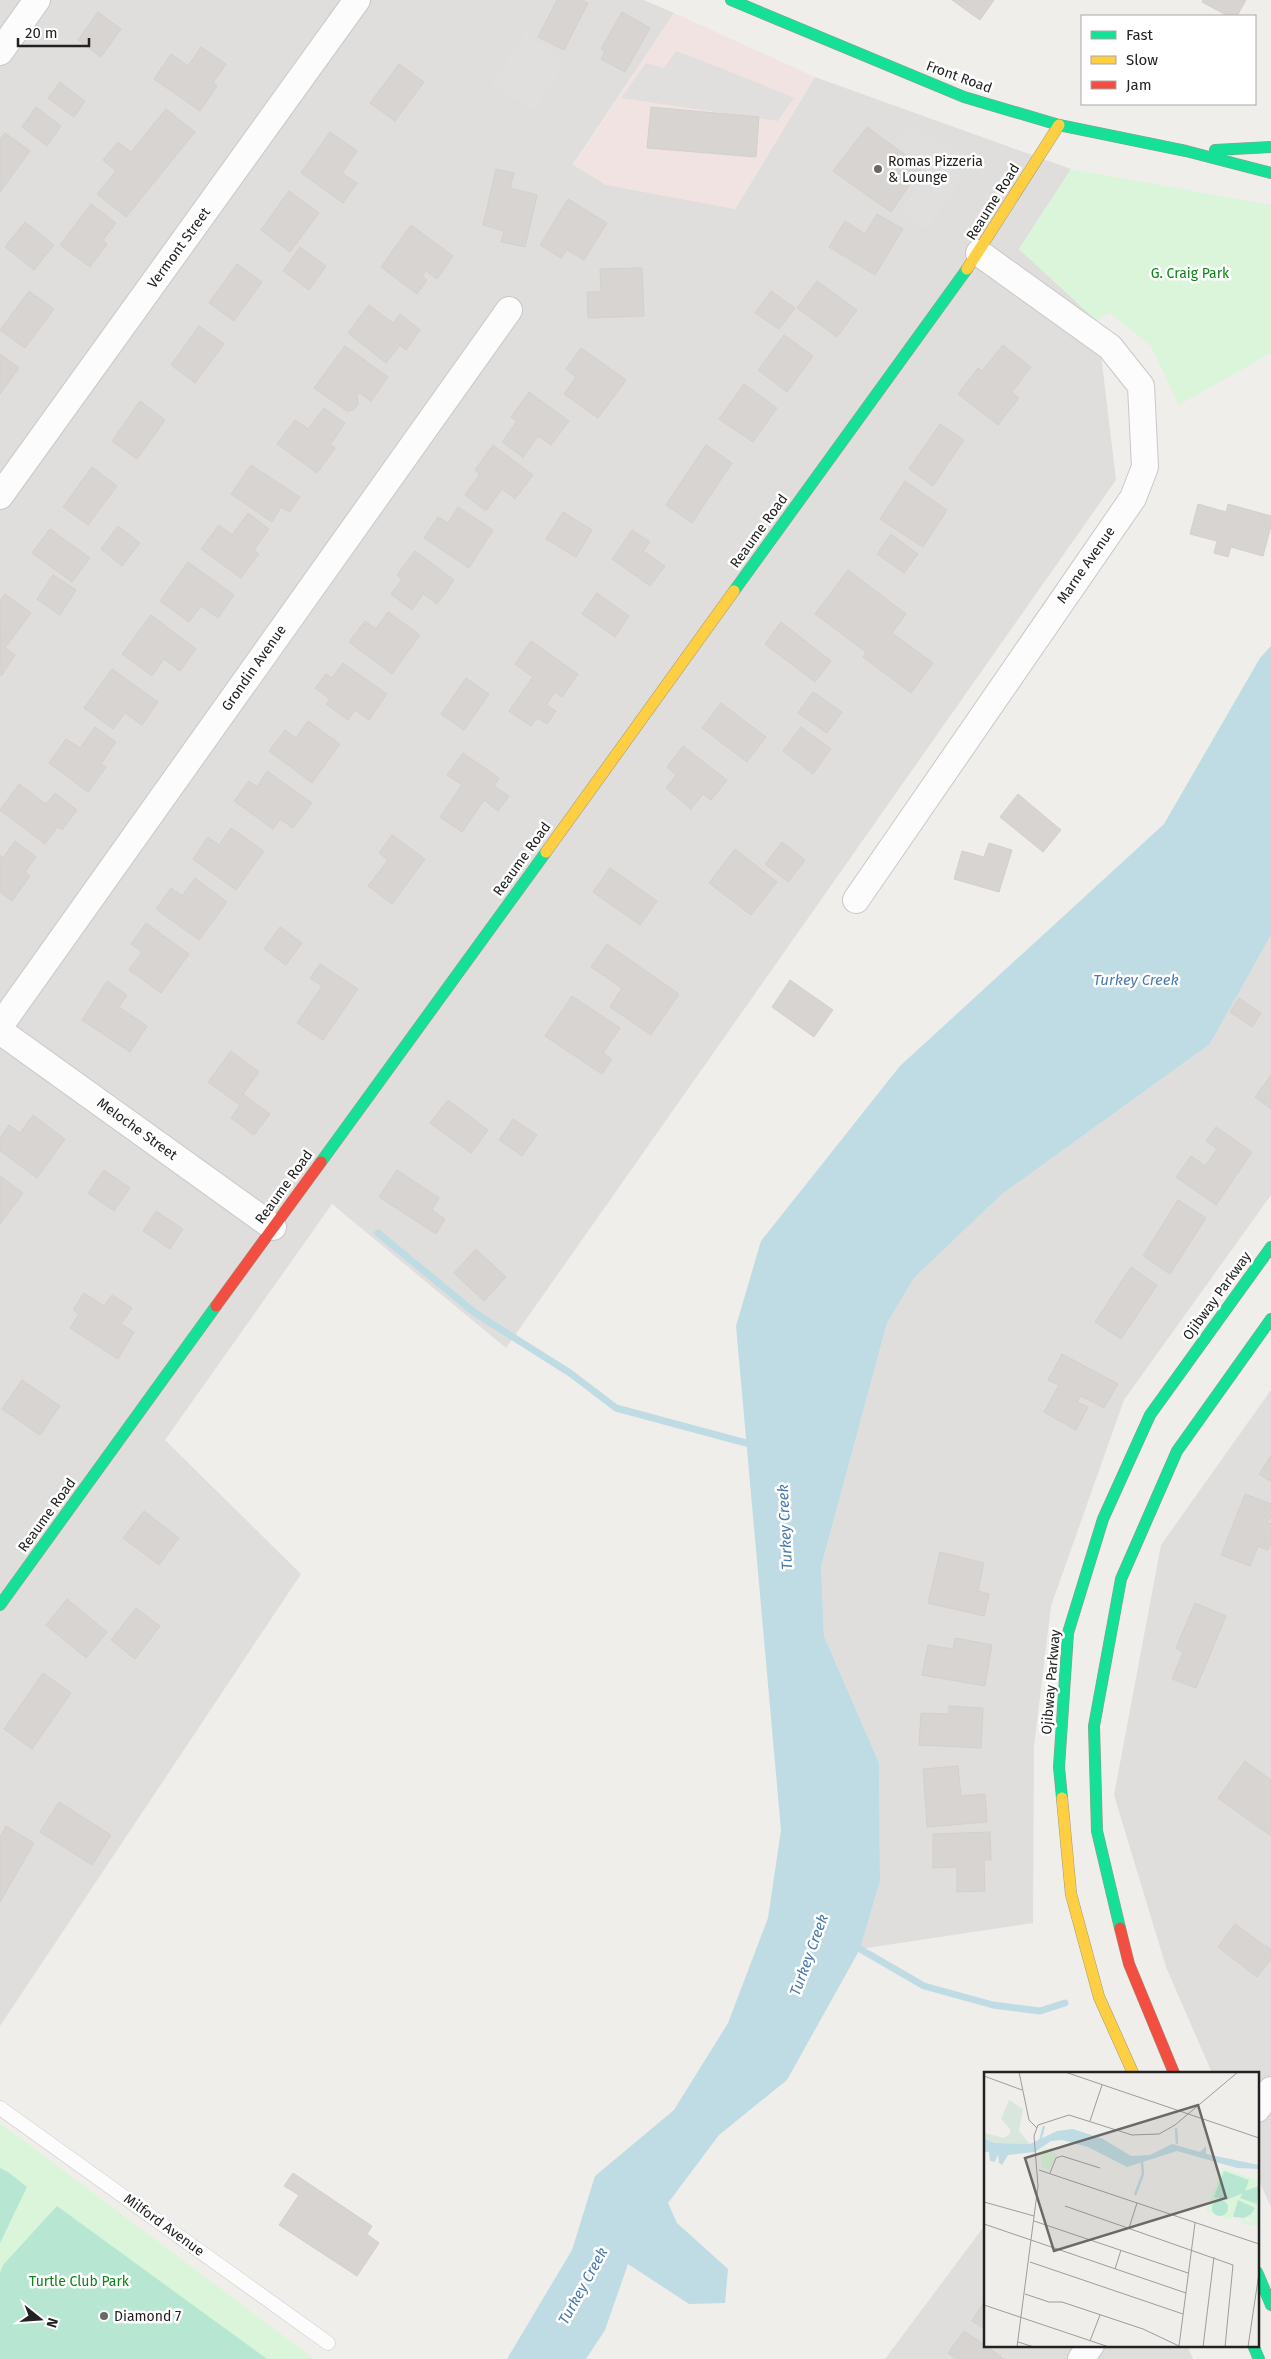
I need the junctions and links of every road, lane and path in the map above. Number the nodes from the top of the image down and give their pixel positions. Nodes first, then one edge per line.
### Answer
1 (37, 0) edge
2 (357, 0) edge
3 (731, 0) edge
4 (0, 52) edge
5 (1059, 125) junction
6 (1271, 147) edge
7 (1186, 151) junction
8 (1271, 173) edge
9 (980, 253) junction
10 (509, 310) dead end
11 (0, 496) edge
12 (856, 900) dead end
13 (0, 1026) edge
14 (0, 1031) edge
15 (273, 1227) junction
16 (1271, 1247) edge
17 (1271, 1319) edge
18 (0, 1605) edge
19 (1133, 2072) edge
20 (1174, 2072) edge
21 (1271, 2090) edge
22 (0, 2108) edge
23 (1258, 2108) edge
24 (1258, 2274) edge
25 (1271, 2305) edge
26 (328, 2343) dead end
27 (1090, 2346) edge
28 (1253, 2346) edge
29 (1081, 2359) edge
30 (1259, 2359) edge

1 - 4 street
2 - 11 street, Vermont Street
3 - 5 main road, Front Road
5 - 7 main road, Front Road
5 - 9 main road, Reaume Road
6 - 7 main road
7 - 8 main road
9 - 12 street, Marne Avenue
9 - 15 main road, Reaume Road
10 - 13 street, Grondin Avenue
14 - 15 street, Meloche Street
15 - 18 main road, Reaume Road
16 - 19 main road, Ojibway Parkway
17 - 20 main road
21 - 23 street
22 - 26 lane, Milford Avenue
24 - 25 main road
27 - 29 street
28 - 30 main road

